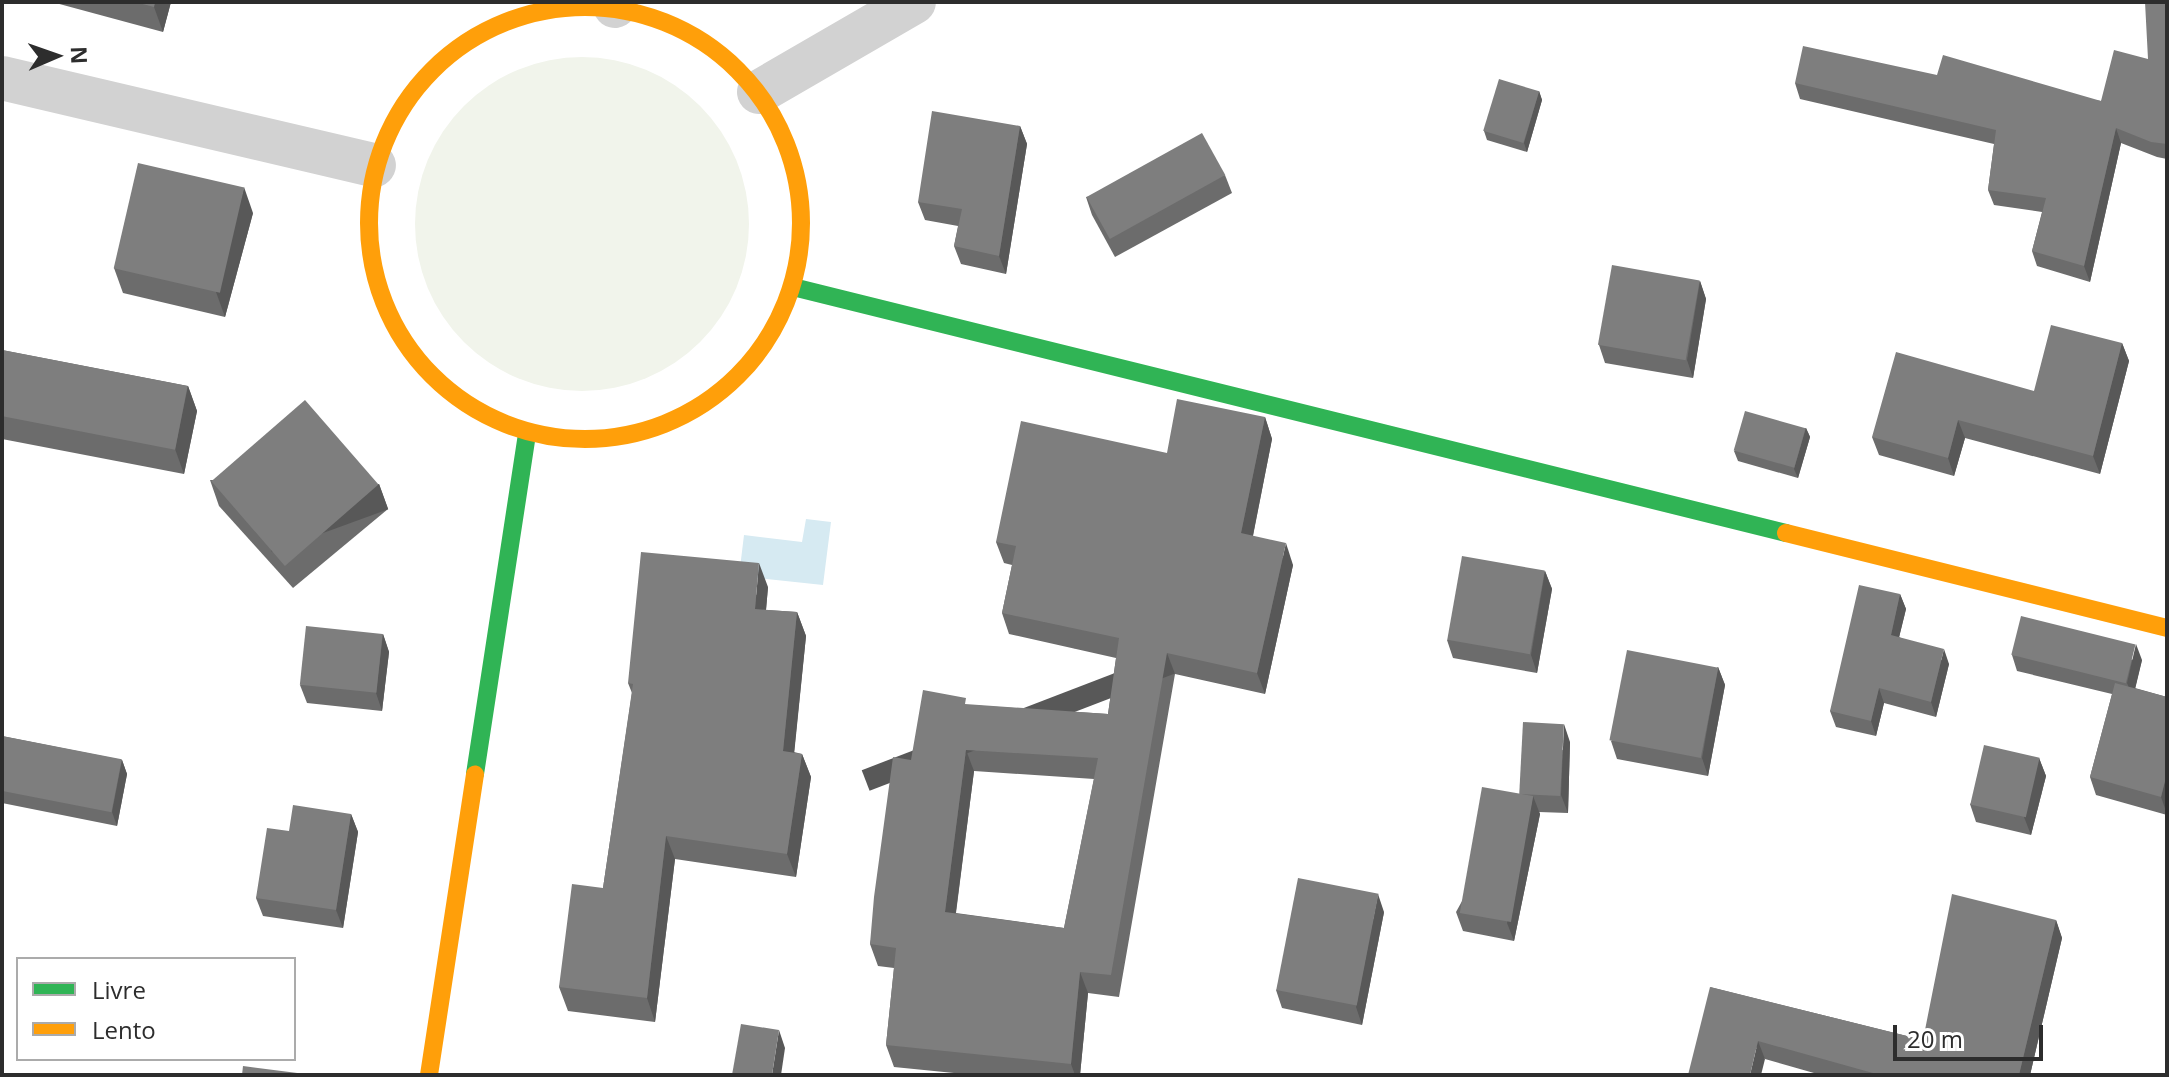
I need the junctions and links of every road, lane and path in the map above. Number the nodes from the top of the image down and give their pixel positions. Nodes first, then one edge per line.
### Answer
1 (914, 2) edge
2 (615, 4) edge
3 (2, 78) edge
4 (759, 92) junction
5 (374, 165) junction
6 (793, 287) junction
7 (527, 435) junction
8 (2167, 628) edge
9 (429, 1075) edge

1 - 4 street
2 - 4 street
2 - 5 street
3 - 5 street
4 - 6 street
5 - 7 street
6 - 7 street
6 - 8 street
7 - 9 street

